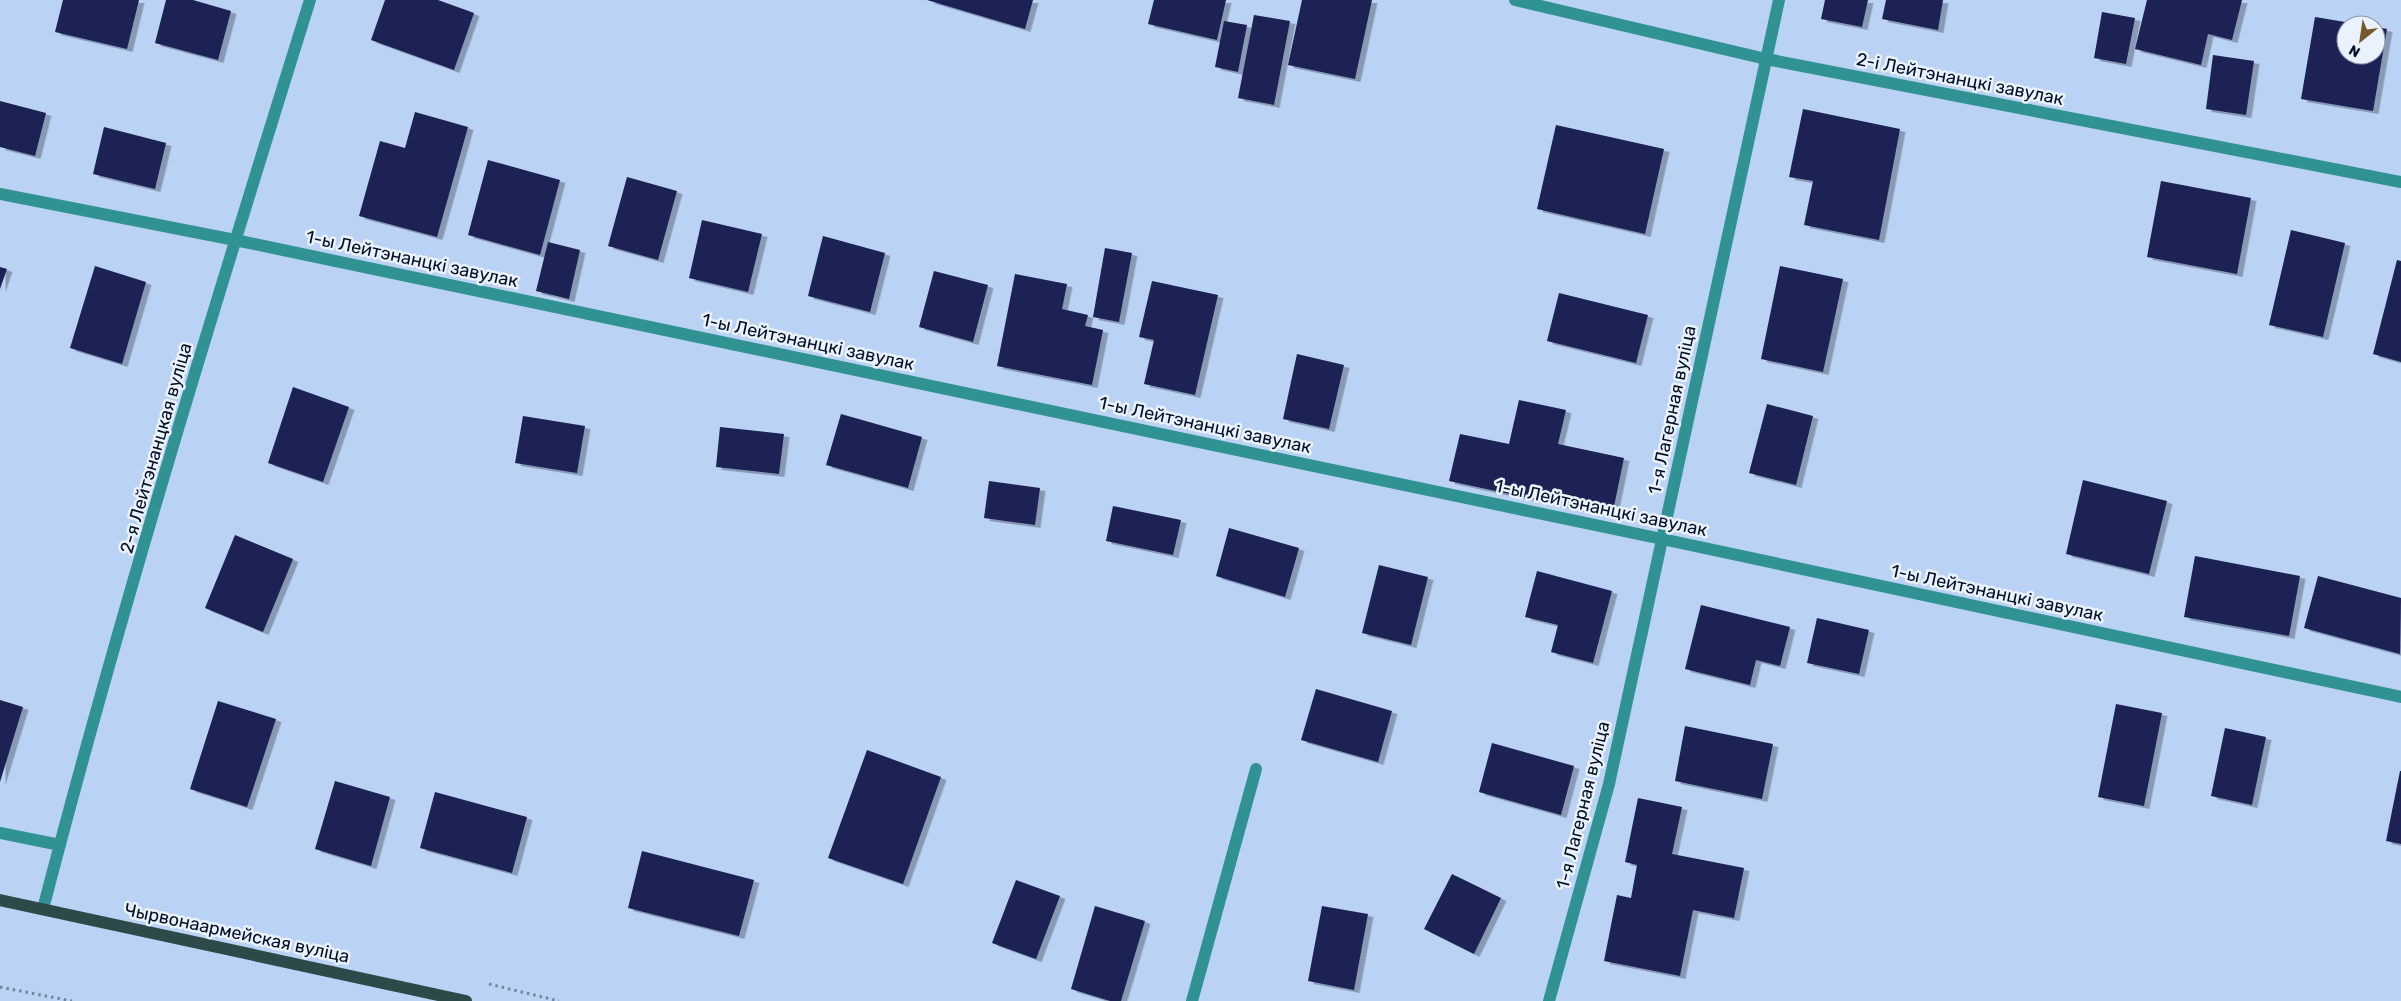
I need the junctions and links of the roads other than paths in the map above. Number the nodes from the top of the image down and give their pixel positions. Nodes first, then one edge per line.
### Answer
1 (310, 0) edge
2 (1515, 0) edge
3 (1779, 0) edge
4 (1766, 60) junction
5 (2401, 182) edge
6 (0, 194) edge
7 (235, 240) junction
8 (1662, 539) junction
9 (2401, 697) edge
10 (1256, 768) dead end
11 (0, 832) edge
12 (60, 845) junction
13 (0, 900) edge
14 (43, 909) junction
15 (466, 1001) edge
16 (1192, 1001) edge
17 (1549, 1001) edge

1 - 7 street, 2-я Лейтэнанцкая вуліца
2 - 4 street, 2-і Лейтэнанцкі завулак
3 - 4 street, 1-я Лагерная вуліца
4 - 5 street, 2-і Лейтэнанцкі завулак
4 - 8 street, 1-я Лагерная вуліца
6 - 7 street, 1-ы Лейтэнанцкі завулак
7 - 8 street, 1-ы Лейтэнанцкі завулак
7 - 12 street, 2-я Лейтэнанцкая вуліца
8 - 9 street, 1-ы Лейтэнанцкі завулак
8 - 17 street, 1-я Лагерная вуліца
10 - 16 street
11 - 12 street
12 - 14 street, 2-я Лейтэнанцкая вуліца
13 - 14 main road, Чырвонаармейская вуліца
14 - 15 main road, Чырвонаармейская вуліца

